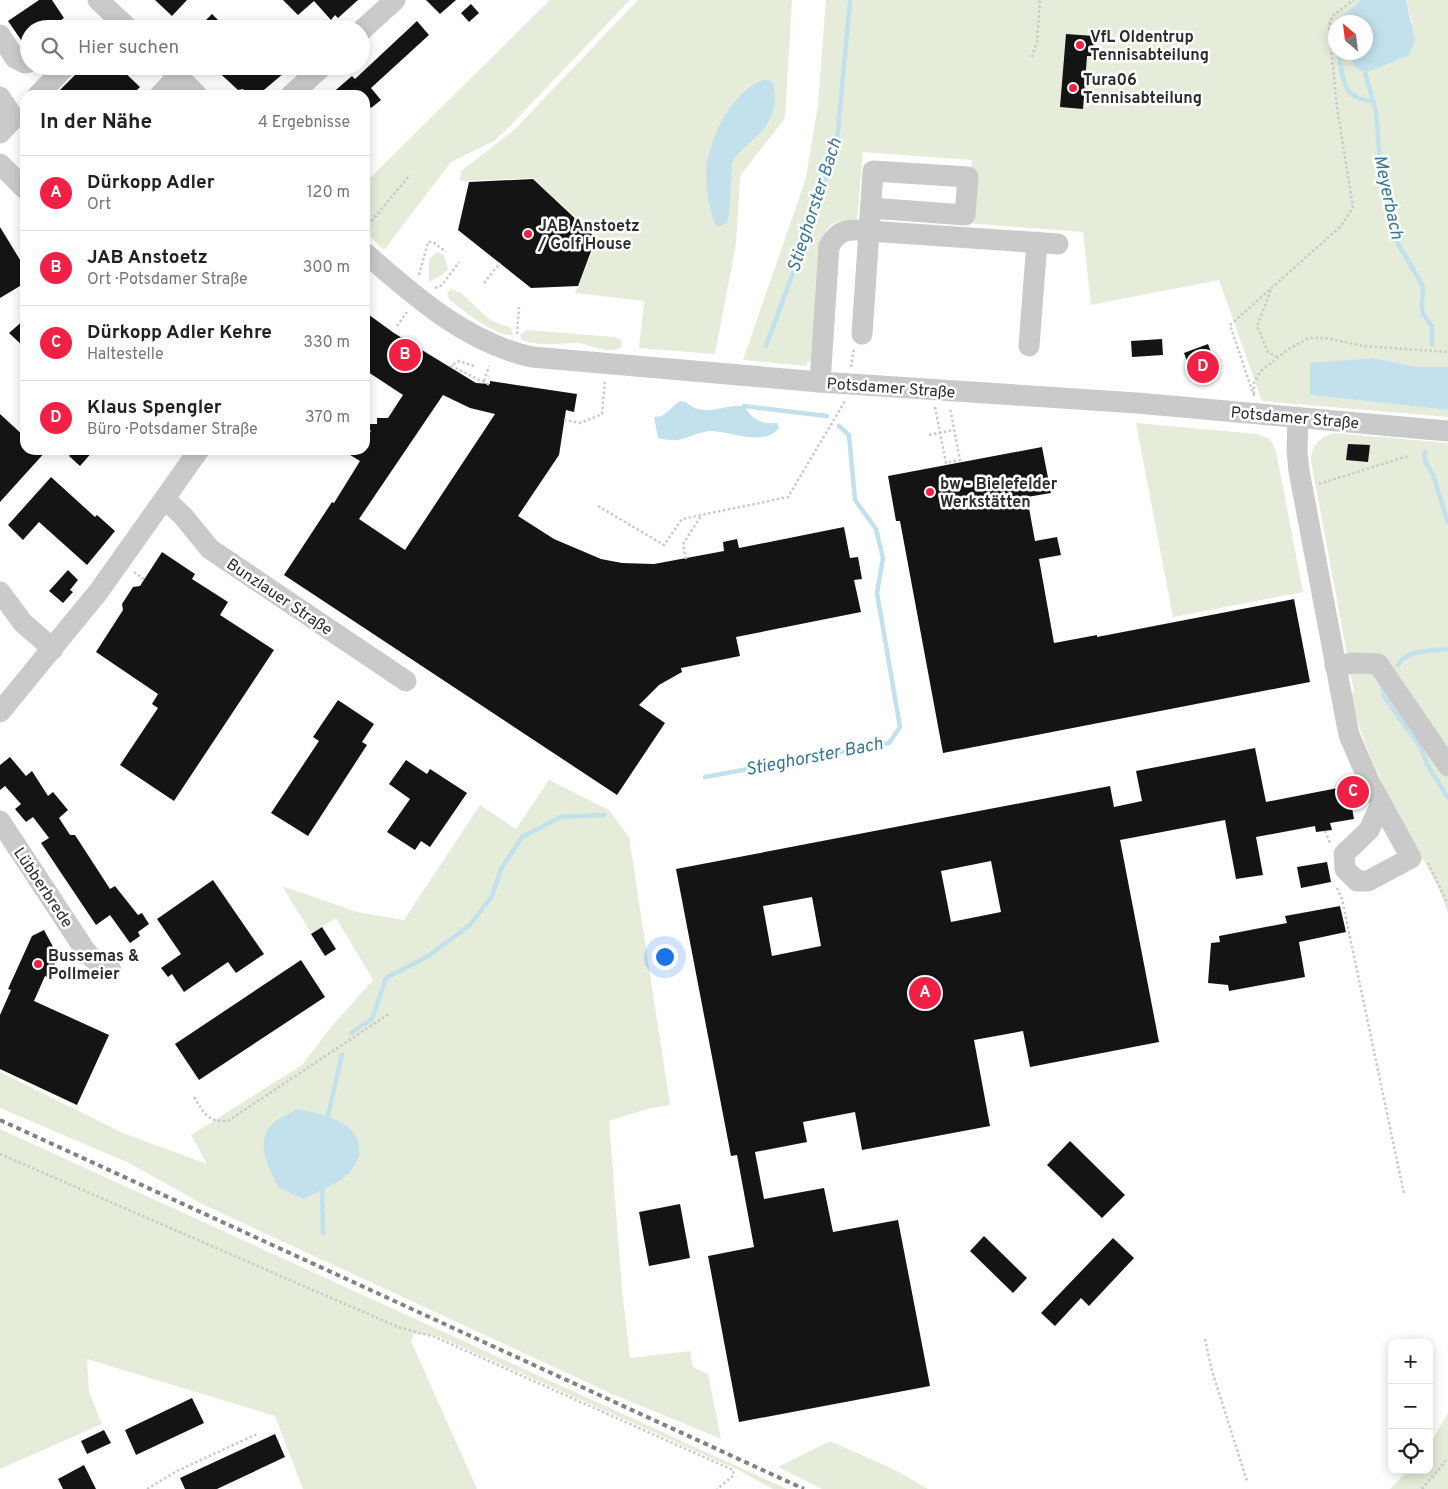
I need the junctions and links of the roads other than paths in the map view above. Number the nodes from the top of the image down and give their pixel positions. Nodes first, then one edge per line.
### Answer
1 (98, 0) edge
2 (395, 0) edge
3 (119, 20) edge
4 (370, 23) edge
5 (0, 35) edge
6 (20, 60) edge
7 (57, 75) edge
8 (171, 75) edge
9 (177, 75) edge
10 (313, 75) edge
11 (43, 90) edge
12 (163, 90) edge
13 (192, 90) edge
14 (297, 90) edge
15 (0, 97) edge
16 (13, 120) edge
17 (2, 170) edge
18 (20, 185) edge
19 (871, 208) dead end
20 (869, 230) junction
21 (1037, 242) junction
22 (1058, 244) dead end
23 (370, 257) edge
24 (862, 334) road end
25 (1029, 346) dead end
26 (820, 382) junction
27 (1298, 417) junction
28 (1448, 431) edge
29 (196, 455) edge
30 (166, 500) junction
31 (0, 592) edge
32 (53, 649) junction
33 (1335, 666) junction
34 (406, 681) dead end
35 (0, 712) edge
36 (1448, 766) edge
37 (1381, 804) junction
38 (0, 821) edge
39 (111, 970) dead end

1 - 3 street
2 - 4 street
5 - 6 street
7 - 11 street
8 - 12 street
9 - 13 street
10 - 14 street
15 - 16 street
17 - 18 street
19 - 20 street
20 - 21 street
20 - 24 street
20 - 26 street
21 - 22 street
21 - 25 street
23 - 26 street, Potsdamer Straße
26 - 27 street, Potsdamer Straße
27 - 28 street, Potsdamer Straße
27 - 33 street
29 - 30 street
30 - 32 street
30 - 34 street, Bunzlauer Straße
31 - 32 street
32 - 35 street
33 - 36 street
33 - 37 street
37 - 37 street
38 - 39 street, Lübberbrede

